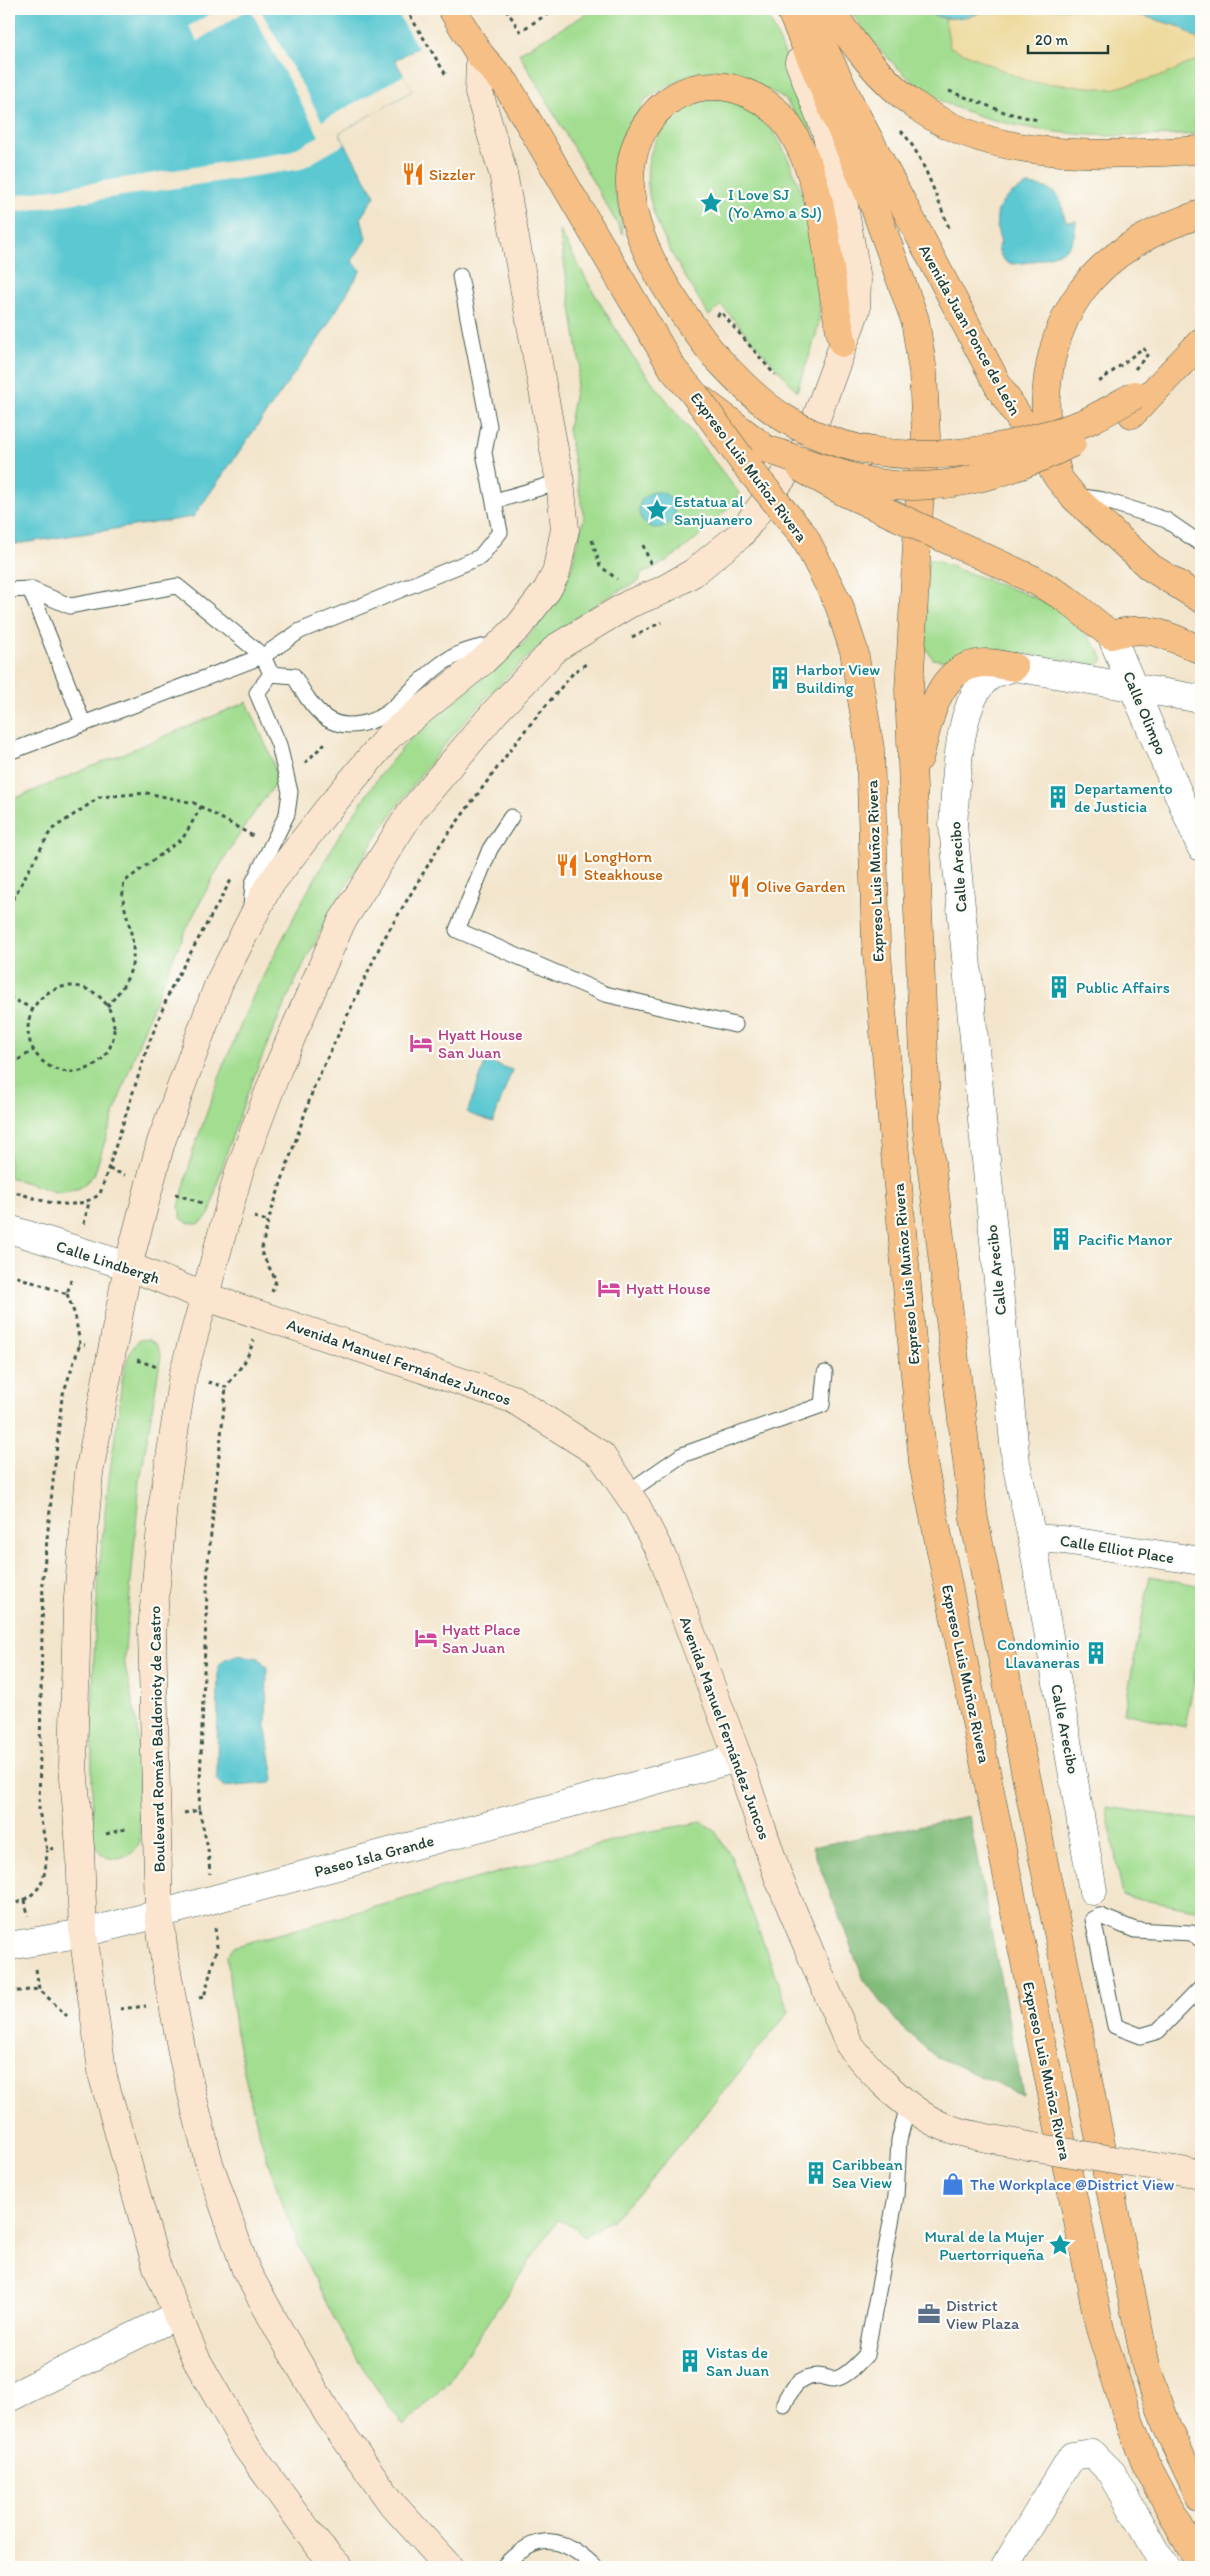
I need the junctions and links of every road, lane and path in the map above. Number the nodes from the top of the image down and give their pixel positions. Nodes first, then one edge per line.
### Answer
1 (406, 9) edge
2 (452, 9) edge
3 (506, 9) edge
4 (556, 9) edge
5 (780, 9) edge
6 (790, 9) edge
7 (804, 9) edge
8 (830, 9) edge
9 (480, 55) junction
10 (446, 76) dead end
11 (947, 90) dead end
12 (1040, 120) dead end
13 (1201, 150) edge
14 (1201, 214) edge
15 (460, 276) dead end
16 (713, 320) dead end
17 (1201, 342) edge
18 (843, 343) junction
19 (782, 382) dead end
20 (1096, 384) dead end
21 (1133, 393) junction
22 (695, 395) junction
23 (766, 449) junction
24 (560, 482) junction
25 (1066, 487) junction
26 (495, 501) junction
27 (591, 537) dead end
28 (1201, 544) edge
29 (643, 545) dead end
30 (654, 572) dead end
31 (621, 581) dead end
32 (30, 589) junction
33 (9, 590) edge
34 (1201, 599) edge
35 (1111, 635) junction
36 (502, 643) junction
37 (1201, 650) edge
38 (263, 656) junction
39 (1014, 667) junction
40 (270, 674) junction
41 (1134, 688) junction
42 (1201, 699) edge
43 (83, 723) junction
44 (344, 725) junction
45 (9, 752) edge
46 (289, 782) junction
47 (912, 784) junction
48 (201, 807) junction
49 (511, 817) dead end
50 (258, 831) dead end
51 (255, 837) junction
52 (250, 845) dead end
53 (1201, 847) edge
54 (232, 878) dead end
55 (9, 906) edge
56 (249, 924) junction
57 (9, 997) edge
58 (107, 1007) junction
59 (33, 1009) junction
60 (735, 1025) dead end
61 (34, 1050) junction
62 (9, 1072) edge
63 (109, 1169) junction
64 (150, 1185) junction
65 (9, 1190) edge
66 (230, 1210) junction
67 (268, 1221) dead end
68 (9, 1229) edge
69 (128, 1266) junction
70 (67, 1294) dead end
71 (206, 1296) junction
72 (255, 1338) dead end
73 (87, 1346) dead end
74 (134, 1359) dead end
75 (160, 1368) dead end
76 (825, 1373) dead end
77 (202, 1380) dead end
78 (226, 1387) junction
79 (627, 1493) junction
80 (1032, 1538) junction
81 (1201, 1562) edge
82 (738, 1758) junction
83 (199, 1810) junction
84 (180, 1814) dead end
85 (131, 1828) dead end
86 (102, 1835) dead end
87 (47, 1850) dead end
88 (211, 1877) dead end
89 (1096, 1903) junction
90 (9, 1906) edge
91 (159, 1914) junction
92 (214, 1922) dead end
93 (83, 1933) junction
94 (1201, 1940) edge
95 (9, 1946) edge
96 (35, 1961) dead end
97 (1201, 1987) edge
98 (39, 1989) junction
99 (9, 1992) edge
100 (196, 1999) dead end
101 (156, 2005) dead end
102 (117, 2010) dead end
103 (72, 2015) dead end
104 (908, 2105) junction
105 (1201, 2174) edge
106 (177, 2315) junction
107 (9, 2398) edge
108 (784, 2405) dead end
109 (1201, 2499) edge
110 (339, 2567) edge
111 (449, 2567) edge
112 (503, 2567) edge
113 (595, 2567) edge
114 (1005, 2567) edge
115 (1165, 2567) edge
116 (1201, 2567) edge

1 - 10 path
2 - 9 main road, Expreso Luis Muñoz Rivera
3 - 4 path
5 - 18 main road, Boulevard Román Baldorioty de Castro
6 - 47 main road
7 - 25 main road, Avenida Juan Ponce de León
8 - 13 main road
9 - 22 main road, Expreso Luis Muñoz Rivera
9 - 24 main road
11 - 12 path
14 - 25 main road
15 - 26 lane
16 - 19 path
17 - 21 main road
18 - 21 main road, bridge
18 - 66 main road, Boulevard Román Baldorioty de Castro
20 - 21 path, bridge
21 - 23 main road, bridge
22 - 23 main road, bridge
22 - 116 main road, Expreso Luis Muñoz Rivera, bridge
23 - 35 main road, bridge
24 - 26 lane
24 - 36 main road
25 - 28 lane
25 - 34 main road, Avenida Juan Ponce de León
26 - 38 lane
27 - 31 path
29 - 30 path
32 - 33 lane
32 - 38 lane
32 - 43 lane
35 - 37 main road
35 - 41 street, Calle Olimpo
36 - 44 lane
36 - 56 main road
38 - 40 lane
38 - 43 lane
39 - 41 street
39 - 47 main road
39 - 80 street, Calle Arecibo
40 - 44 lane
40 - 46 lane
41 - 42 street
41 - 53 street, Calle Olimpo
43 - 45 lane
44 - 46 path
46 - 56 lane
47 - 109 main road
48 - 51 path
48 - 55 path
48 - 58 path
49 - 60 lane
50 - 51 path
51 - 52 path
54 - 63 path
56 - 64 main road
57 - 59 path
58 - 59 path
58 - 61 path
59 - 61 path
61 - 62 path
63 - 64 path
63 - 65 path
64 - 66 path
64 - 69 main road
66 - 67 path
66 - 71 main road, Boulevard Román Baldorioty de Castro
68 - 69 street, Calle Lindbergh
69 - 71 main road, Calle Lindbergh
69 - 93 main road
70 - 73 path
71 - 79 main road, Avenida Manuel Fernández Juncos
71 - 91 main road, Boulevard Román Baldorioty de Castro
72 - 78 path
74 - 75 path
76 - 79 lane
77 - 78 path
78 - 83 path
79 - 82 main road, Avenida Manuel Fernández Juncos
80 - 81 street, Calle Elliot Place
80 - 89 street, Calle Arecibo
82 - 91 street, Paseo Isla Grande
82 - 104 main road, Avenida Manuel Fernández Juncos
83 - 84 path
83 - 88 path
85 - 86 path
87 - 90 path
89 - 94 lane
89 - 97 lane
91 - 93 street, Paseo Isla Grande
91 - 111 main road, Boulevard Román Baldorioty de Castro
92 - 100 path
93 - 95 street, Paseo Isla Grande
93 - 106 main road
96 - 98 path
98 - 99 path
98 - 103 path
101 - 102 path
104 - 105 main road, Avenida Manuel Fernández Juncos, bridge
104 - 108 lane
106 - 107 street
106 - 110 main road
112 - 113 lane
114 - 115 street

